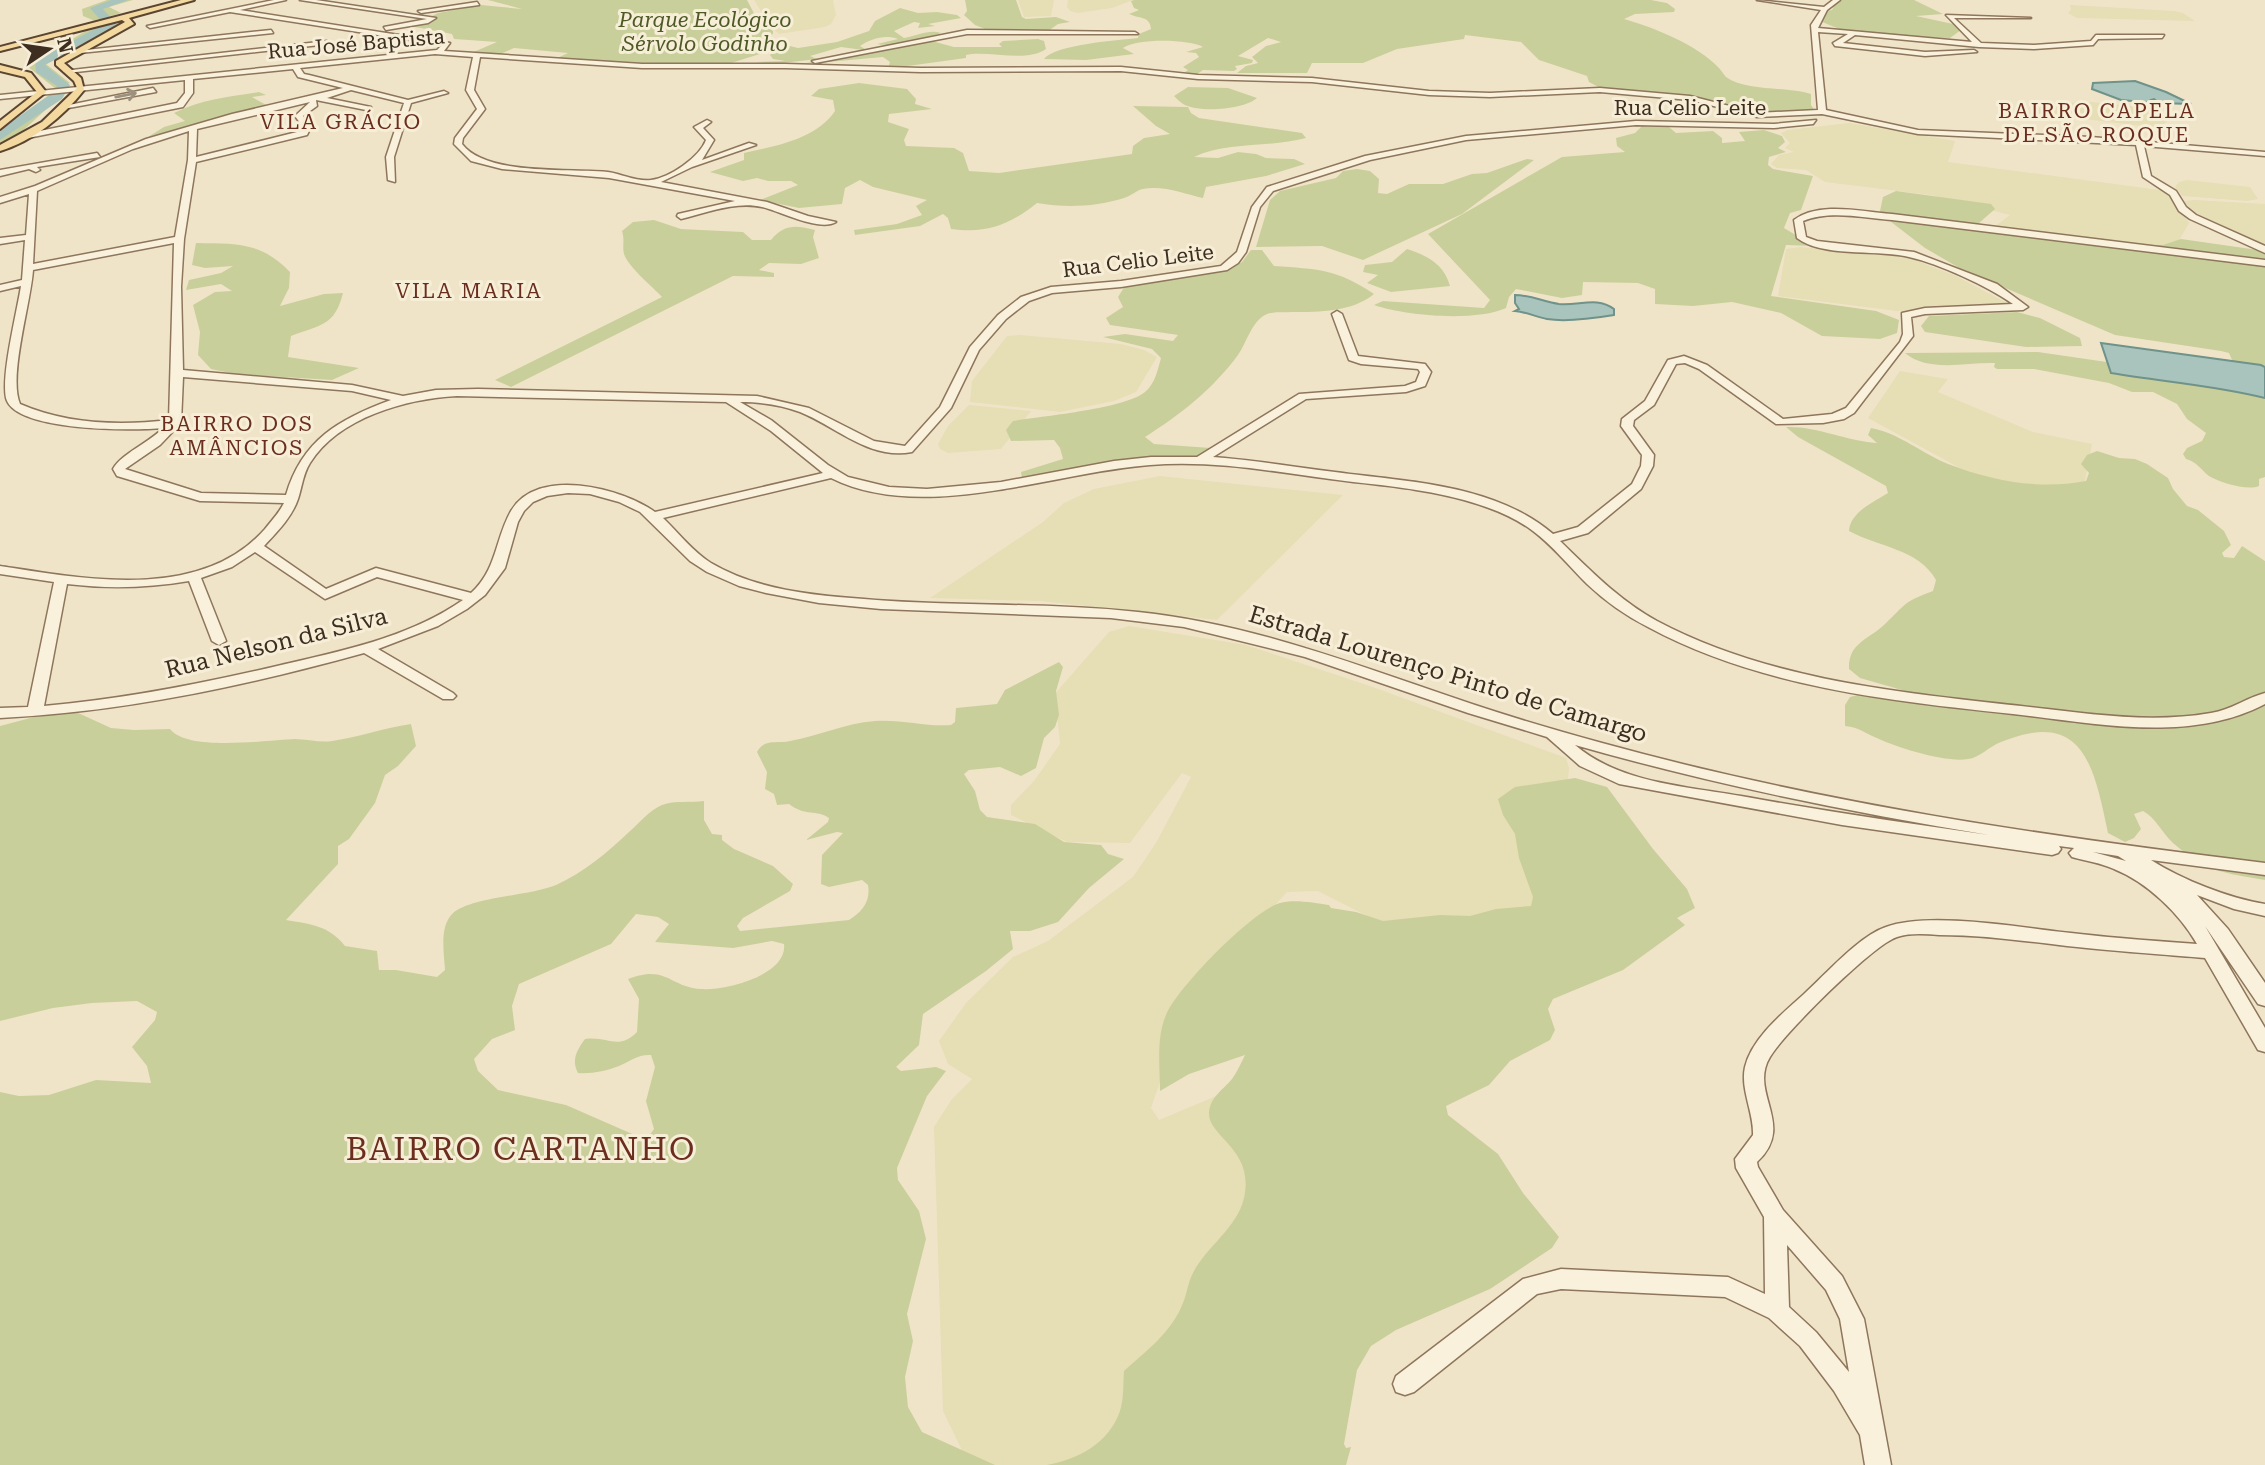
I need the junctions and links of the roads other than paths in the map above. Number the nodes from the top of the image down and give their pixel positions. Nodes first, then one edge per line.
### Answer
1 (183, 0) edge
2 (190, 0) edge
3 (283, 0) edge
4 (303, 0) edge
5 (468, 0) edge
6 (1760, 0) edge
7 (1837, 0) edge
8 (1825, 9) junction
9 (430, 10) junction
10 (232, 11) junction
11 (401, 12) junction
12 (419, 15) junction
13 (125, 18) junction
14 (2028, 18) dead end
15 (150, 26) junction
16 (172, 30) dead end
17 (367, 30) junction
18 (1815, 30) junction
19 (185, 32) dead end
20 (271, 33) dead end
21 (1851, 33) junction
22 (1135, 34) dead end
23 (2162, 36) dead end
24 (203, 39) junction
25 (327, 43) dead end
26 (1979, 45) junction
27 (2053, 47) junction
28 (0, 48) edge
29 (80, 51) junction
30 (435, 52) junction
31 (478, 55) junction
32 (202, 56) junction
33 (295, 66) junction
34 (785, 66) junction
35 (2, 69) edge
36 (66, 71) junction
37 (203, 75) junction
38 (189, 80) junction
39 (352, 87) junction
40 (77, 88) junction
41 (42, 92) junction
42 (444, 93) dead end
43 (0, 97) edge
44 (316, 100) junction
45 (408, 102) junction
46 (62, 107) junction
47 (368, 108) dead end
48 (1822, 112) junction
49 (1840, 117) junction
50 (110, 120) junction
51 (707, 122) dead end
52 (0, 127) edge
53 (193, 129) junction
54 (112, 130) dead end
55 (23, 137) junction
56 (2139, 144) junction
57 (752, 145) dead end
58 (0, 148) edge
59 (113, 153) junction
60 (2265, 154) edge
61 (192, 160) junction
62 (30, 166) junction
63 (682, 169) junction
64 (0, 173) edge
65 (58, 179) junction
66 (392, 180) dead end
67 (648, 184) junction
68 (33, 192) junction
69 (710, 193) junction
70 (0, 200) edge
71 (691, 200) dead end
72 (746, 202) junction
73 (679, 211) dead end
74 (831, 222) dead end
75 (29, 237) junction
76 (179, 239) junction
77 (0, 241) edge
78 (2265, 250) edge
79 (2265, 263) edge
80 (26, 268) junction
81 (27, 282) junction
82 (0, 288) edge
83 (1337, 314) dead end
84 (178, 373) junction
85 (723, 398) junction
86 (404, 400) junction
87 (175, 423) junction
88 (1199, 461) junction
89 (830, 475) junction
90 (292, 499) junction
91 (654, 516) junction
92 (1551, 539) junction
93 (255, 546) junction
94 (2, 573) edge
95 (194, 577) junction
96 (61, 579) junction
97 (472, 598) junction
98 (219, 641) dead end
99 (365, 648) junction
100 (449, 696) dead end
101 (2265, 698) edge
102 (35, 711) junction
103 (0, 713) edge
104 (1550, 733) junction
105 (2123, 851) junction
106 (2265, 869) edge
107 (2167, 878) junction
108 (2265, 910) edge
109 (2211, 952) junction
110 (2265, 999) edge
111 (2265, 1045) edge
112 (1775, 1216) junction
113 (1777, 1311) junction
114 (1405, 1384) dead end
115 (1874, 1437) junction
116 (1878, 1465) edge

1 - 13 main road
2 - 13 main road
3 - 10 street
4 - 11 street
5 - 9 street
6 - 8 street
7 - 8 street
8 - 18 street
9 - 11 street
9 - 12 street
10 - 15 street
10 - 17 street
11 - 12 street
12 - 17 street
13 - 15 street
13 - 28 main road
13 - 29 main road
14 - 26 street
15 - 16 street
17 - 30 street
18 - 21 street
18 - 48 street
19 - 24 street
20 - 24 street
21 - 26 street
21 - 27 street
22 - 34 street
23 - 27 street
24 - 29 street
24 - 32 street
25 - 32 street
26 - 27 street
29 - 36 main road
30 - 31 street, Rua José Baptista
30 - 33 street, Rua José Baptista
31 - 34 street, Rua José Baptista
31 - 67 street
32 - 36 street
32 - 37 street
33 - 37 street, Rua José Baptista
33 - 39 street
34 - 48 street
35 - 41 main road
36 - 40 main road
37 - 38 street, Rua José Baptista
38 - 40 street, Rua José Baptista
46 -> 38 street
38 - 50 street
39 - 44 street
39 - 45 street
40 - 41 street, Rua José Baptista
40 - 46 main road
41 - 43 street
41 - 52 main road
42 - 45 street
44 - 47 street
44 - 53 street
44 - 61 street
45 - 66 street
46 - 55 main road
48 - 49 street
49 - 56 street
49 - 85 street, Rua Celio Leite
50 - 54 street
50 - 55 street
51 - 63 street
53 - 59 street
53 - 61 street
55 - 58 main road
56 - 60 street
56 - 78 street
57 - 63 street
59 - 62 street
59 - 65 street
61 - 76 street
62 - 64 street
62 - 65 street
63 - 67 street
65 - 68 street
67 - 69 street
68 - 70 street
68 - 75 street
69 - 71 street
69 - 72 street
72 - 73 street
72 - 74 street
75 - 77 street
75 - 80 street
76 - 80 street
76 - 84 street
79 - 92 street
80 - 81 street
81 - 82 street
81 - 87 street
83 - 88 street
84 - 86 street
84 - 87 street
85 - 86 street
85 - 89 street
86 - 90 street
87 - 90 street
88 - 89 street
88 - 92 street
89 - 91 street
90 - 93 street
91 - 97 street, Rua Nelson da Silva
91 - 104 street, Estrada Lourenço Pinto de Camargo
92 - 101 street
93 - 95 street
93 - 97 street
94 - 96 street
95 - 96 street
95 - 98 street
96 - 102 street
97 - 99 street, Rua Nelson da Silva
99 - 100 street
99 - 102 street, Rua Nelson da Silva
102 - 103 street, Rua Nelson da Silva
104 - 105 street, Estrada Lourenço Pinto de Camargo
104 - 109 street
105 - 106 street
105 - 107 street, Estrada Lourenço Pinto de Camargo
107 - 108 street
107 - 110 street, Estrada Lourenço Pinto de Camargo
109 - 111 street
109 - 112 street
112 - 113 street
112 - 115 street
113 - 114 street
113 - 115 street
115 - 116 street

